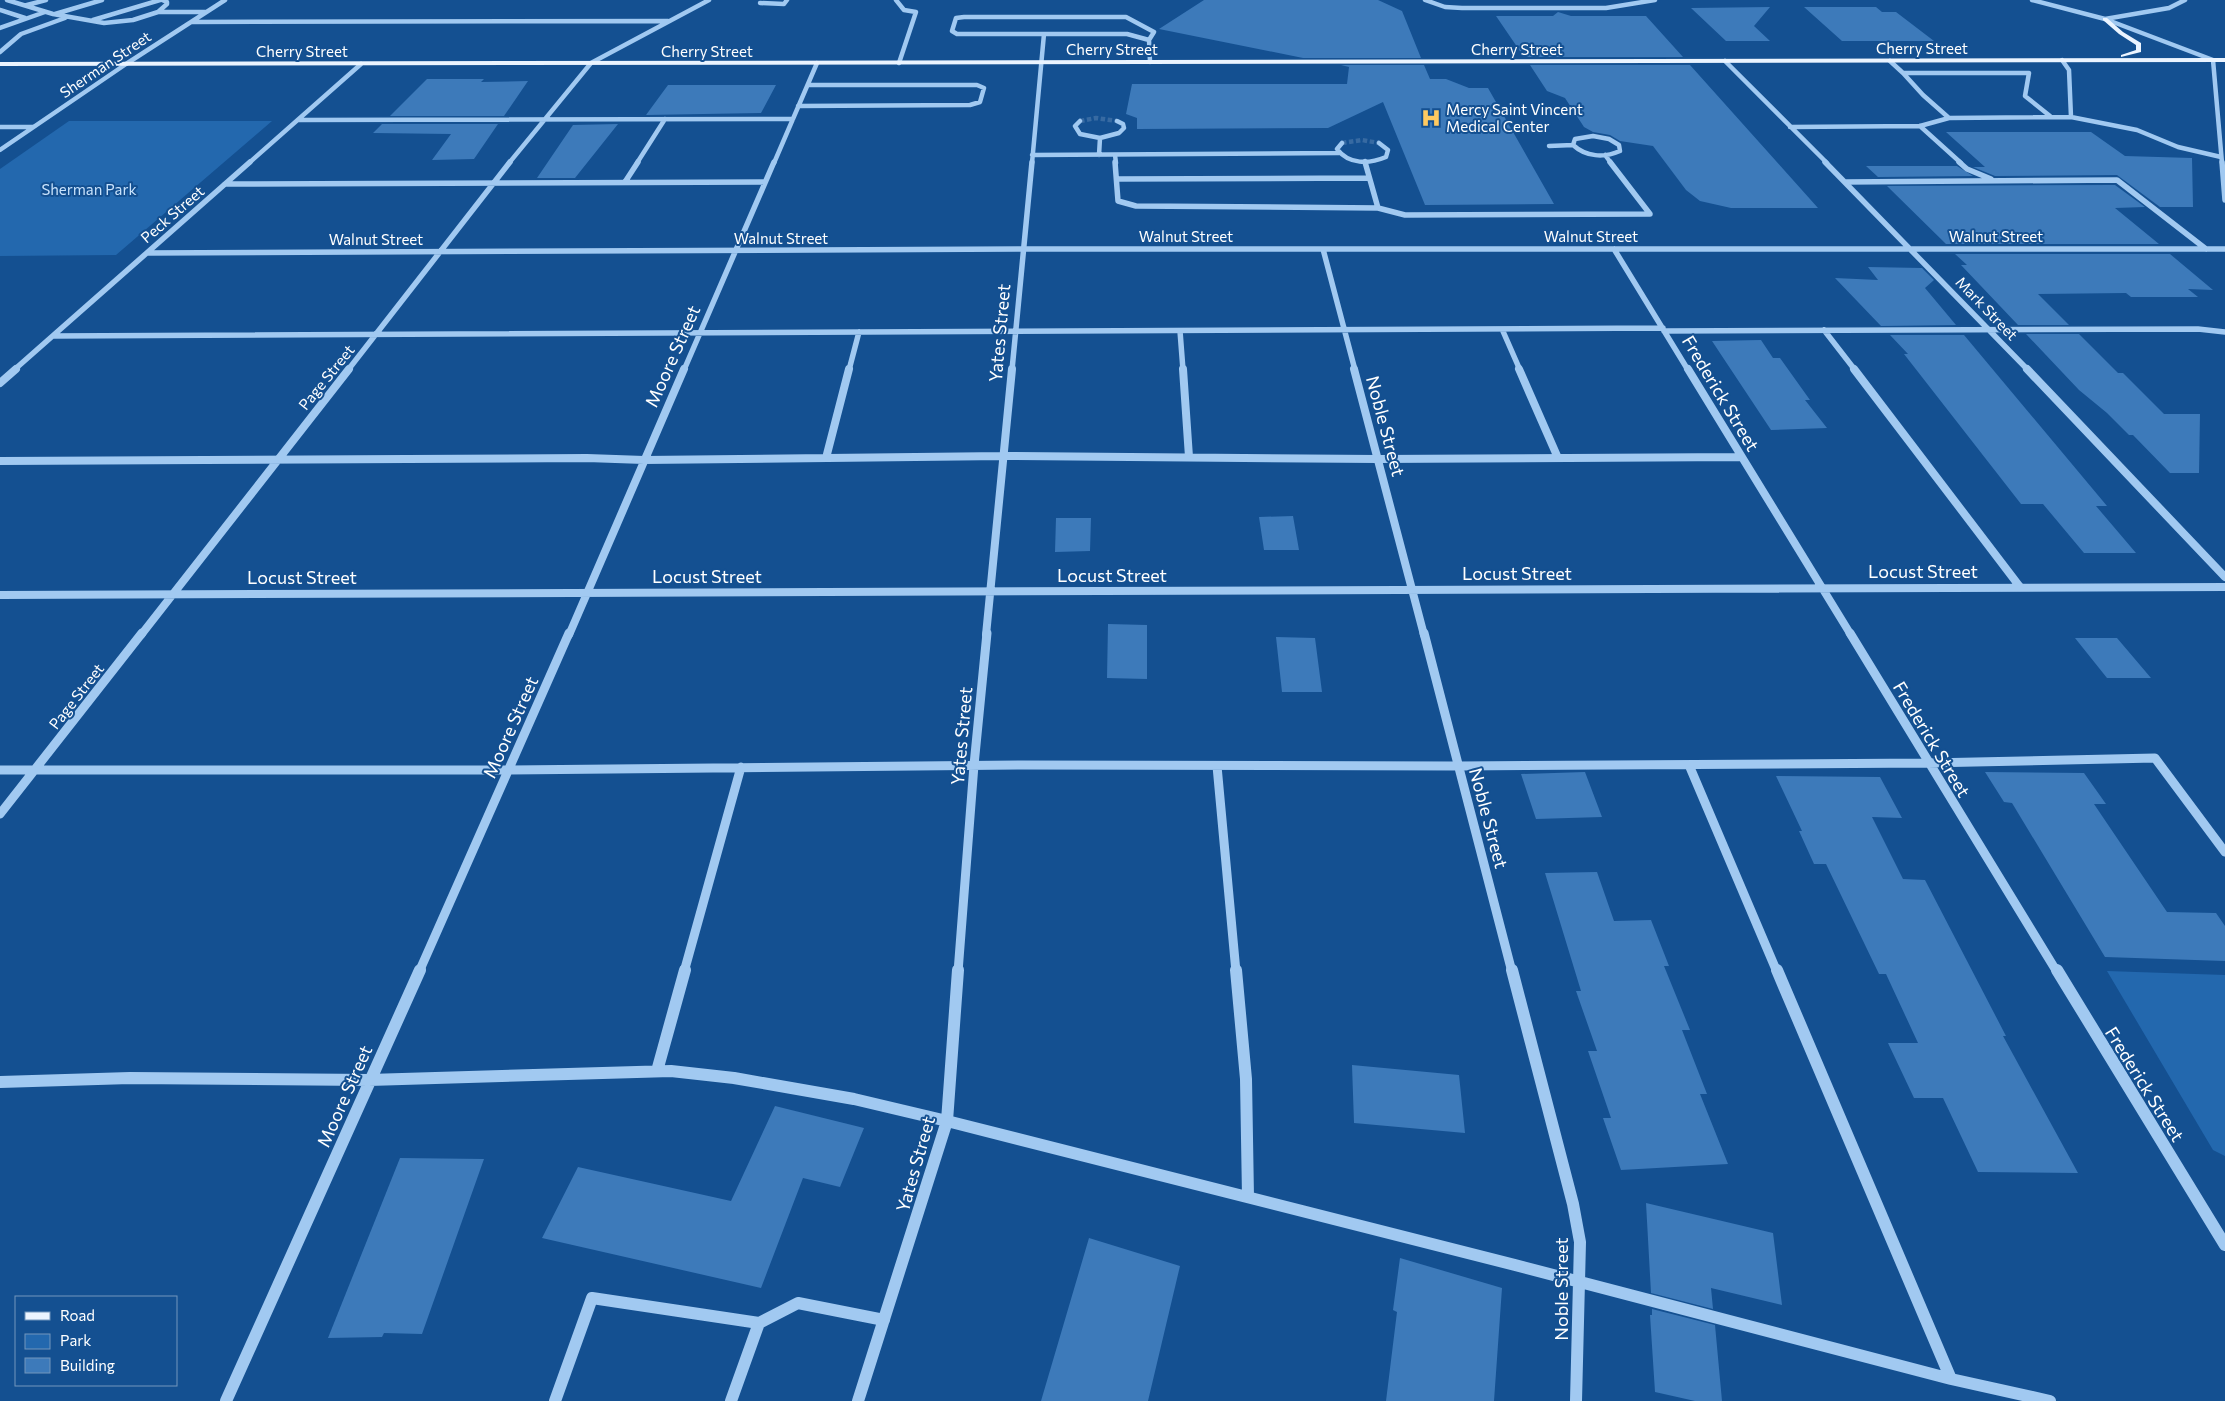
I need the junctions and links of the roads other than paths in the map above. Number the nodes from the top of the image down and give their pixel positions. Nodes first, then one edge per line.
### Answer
1 (7, 0) edge
2 (46, 0) edge
3 (102, 0) edge
4 (161, 0) edge
5 (225, 0) edge
6 (709, 0) edge
7 (787, 0) edge
8 (896, 0) edge
9 (1425, 0) edge
10 (1654, 0) edge
11 (2032, 0) edge
12 (2185, 0) edge
13 (760, 3) dead end
14 (25, 6) junction
15 (0, 10) edge
16 (45, 12) junction
17 (158, 12) junction
18 (206, 12) junction
19 (53, 14) junction
20 (67, 17) junction
21 (25, 18) junction
22 (2105, 19) junction
23 (88, 21) junction
24 (669, 21) junction
25 (191, 22) junction
26 (1143, 25) junction
27 (2, 26) edge
28 (1044, 34) junction
29 (1127, 34) junction
30 (1149, 40) junction
31 (0, 52) edge
32 (2063, 60) junction
33 (2213, 60) junction
34 (2225, 60) edge
35 (1725, 61) junction
36 (1890, 61) junction
37 (1041, 62) junction
38 (1150, 62) junction
39 (817, 63) junction
40 (899, 63) junction
41 (0, 64) edge
42 (126, 64) junction
43 (361, 64) junction
44 (590, 64) junction
45 (1904, 74) junction
46 (808, 85) junction
47 (2216, 98) junction
48 (2225, 99) edge
49 (798, 106) junction
50 (2050, 116) junction
51 (2071, 117) junction
52 (1949, 118) junction
53 (545, 119) junction
54 (665, 119) junction
55 (793, 119) junction
56 (298, 120) junction
57 (1080, 121) dead end
58 (1116, 121) dead end
59 (1920, 126) junction
60 (0, 127) edge
61 (34, 127) junction
62 (1790, 127) junction
63 (1100, 138) junction
64 (1342, 143) dead end
65 (1379, 143) dead end
66 (1573, 145) junction
67 (1549, 146) dead end
68 (0, 150) edge
69 (1339, 153) junction
70 (1099, 155) junction
71 (1115, 155) junction
72 (1605, 155) junction
73 (1032, 156) junction
74 (2221, 157) junction
75 (1365, 161) junction
76 (1369, 178) junction
77 (1117, 179) junction
78 (1997, 181) junction
79 (494, 182) junction
80 (626, 182) junction
81 (765, 182) junction
82 (1844, 182) junction
83 (225, 184) junction
84 (2225, 200) edge
85 (1378, 208) junction
86 (1911, 248) junction
87 (2206, 248) junction
88 (1023, 249) junction
89 (1323, 249) junction
90 (1614, 249) junction
91 (2225, 249) edge
92 (736, 250) junction
93 (441, 252) junction
94 (147, 253) junction
95 (1502, 329) junction
96 (1988, 329) junction
97 (1344, 330) junction
98 (1663, 330) junction
99 (1824, 330) junction
100 (1180, 331) junction
101 (859, 332) junction
102 (1015, 332) junction
103 (2225, 332) edge
104 (700, 333) junction
105 (377, 334) junction
106 (53, 336) junction
107 (0, 382) edge
108 (1003, 456) junction
109 (1741, 457) junction
110 (826, 458) junction
111 (1189, 458) junction
112 (1558, 458) junction
113 (1378, 459) junction
114 (276, 460) junction
115 (644, 460) junction
116 (0, 461) edge
117 (2225, 577) edge
118 (1820, 587) junction
119 (2020, 587) junction
120 (2225, 587) edge
121 (1412, 590) junction
122 (990, 591) junction
123 (587, 592) junction
124 (173, 594) junction
125 (0, 595) edge
126 (1928, 764) junction
127 (974, 765) junction
128 (1689, 765) junction
129 (1217, 766) junction
130 (1458, 766) junction
131 (740, 768) junction
132 (0, 770) edge
133 (35, 770) junction
134 (510, 770) junction
135 (0, 814) edge
136 (2225, 852) edge
137 (657, 1071) junction
138 (369, 1080) junction
139 (0, 1082) edge
140 (947, 1121) junction
141 (1248, 1197) junction
142 (2225, 1245) edge
143 (1580, 1282) junction
144 (884, 1320) junction
145 (759, 1324) junction
146 (1950, 1379) junction
147 (226, 1401) edge
148 (555, 1401) edge
149 (730, 1401) edge
150 (858, 1401) edge
151 (1576, 1401) edge
152 (2050, 1401) edge

1 - 14 street
2 - 14 lane
3 - 19 street
4 - 17 street
4 - 23 street
5 - 18 street, Sherman Street
6 - 24 street, Page Street
7 - 13 lane
8 - 40 street
9 - 10 street
11 - 22 lane
12 - 22 street
14 - 16 street
15 - 21 street
16 - 19 street
16 - 21 street
17 - 18 street
17 - 23 street
18 - 25 street, Sherman Street
19 - 20 street
20 - 23 street
20 - 31 street
21 - 27 street
22 - 32 main road
22 - 33 street
24 - 25 street
24 - 44 street, Page Street
25 - 42 street, Sherman Street
26 - 28 street
26 - 29 street
26 - 30 street
28 - 29 street
28 - 37 street, Yates Street
29 - 30 street
30 - 38 street
32 - 33 main road, Cherry Street
32 - 36 main road, Cherry Street
32 - 51 street
33 - 34 main road, Cherry Street
33 - 47 street
35 - 36 main road, Cherry Street
35 - 38 main road, Cherry Street
35 - 62 street, Mark Street
36 - 45 street
37 - 38 main road, Cherry Street
37 - 40 main road, Cherry Street
37 - 73 street, Yates Street
39 - 40 main road, Cherry Street
39 - 44 main road, Cherry Street
39 - 46 street, Moore Street
41 - 42 main road, Cherry Street
42 - 43 main road, Cherry Street
42 - 61 street, Sherman Street
43 - 44 main road, Cherry Street
43 - 56 street, Peck Street
44 - 53 street, Page Street
45 - 50 street
45 - 52 street
46 - 49 street, Moore Street
46 - 49 street
47 - 48 street
47 - 74 street
49 - 55 street, Moore Street
50 - 51 street
50 - 52 street
51 - 74 street
52 - 59 street
53 - 54 street
53 - 56 street
53 - 79 street, Page Street
54 - 55 street
54 - 80 street
55 - 81 street, Moore Street
56 - 83 street, Peck Street
57 - 63 street
58 - 63 street
59 - 62 street
59 - 78 street
60 - 61 street
61 - 68 street, Sherman Street
62 - 82 street, Mark Street
63 - 70 street
64 - 69 street
65 - 75 lane
66 - 67 street
66 - 72 street
66 - 72 street
69 - 71 street
69 - 75 lane
70 - 71 street
70 - 73 street
71 - 77 street
72 - 85 street
73 - 88 street, Yates Street
74 - 84 street
75 - 76 street
76 - 77 street
76 - 85 street
77 - 85 street
78 - 82 street
78 - 87 street
79 - 80 street
79 - 83 street
79 - 93 street, Page Street
80 - 81 street
81 - 92 street, Moore Street
82 - 86 street, Mark Street
83 - 94 street, Peck Street
86 - 87 street, Walnut Street
86 - 90 street, Walnut Street
86 - 96 street, Mark Street
87 - 91 street, Walnut Street
88 - 89 street, Walnut Street
88 - 92 street, Walnut Street
88 - 102 street, Yates Street
89 - 90 street, Walnut Street
89 - 97 street, Noble Street
90 - 98 street, Frederick Street
92 - 93 street, Walnut Street
92 - 104 street, Moore Street
93 - 94 street, Walnut Street
93 - 105 street, Page Street
94 - 106 street, Peck Street
95 - 97 street
95 - 98 street
95 - 112 street
96 - 99 street
96 - 103 street
96 - 117 street, Mark Street
97 - 100 street
97 - 113 street, Noble Street
98 - 99 street
98 - 109 street, Frederick Street
99 - 119 street
100 - 102 street
100 - 111 lane
101 - 102 street
101 - 104 street
101 - 110 street
102 - 108 street, Yates Street
104 - 105 street
104 - 115 street, Moore Street
105 - 106 street
105 - 114 street, Page Street
106 - 107 street, Peck Street
108 - 110 lane
108 - 111 lane
108 - 122 street, Yates Street
109 - 112 lane
109 - 118 street, Frederick Street
110 - 115 lane
111 - 113 lane
112 - 113 lane
113 - 121 street, Noble Street
114 - 115 lane
114 - 116 lane
114 - 124 street, Page Street
115 - 123 street, Moore Street
118 - 119 street, Locust Street
118 - 121 street, Locust Street
118 - 126 street, Frederick Street
119 - 120 street, Locust Street
121 - 122 street, Locust Street
121 - 130 street, Noble Street
122 - 123 street, Locust Street
122 - 127 street, Yates Street
123 - 124 street, Locust Street
123 - 134 street, Moore Street
124 - 125 street, Locust Street
124 - 133 street, Page Street
126 - 128 street
126 - 136 street
126 - 142 street, Frederick Street
127 - 129 street
127 - 131 street
127 - 140 street, Yates Street
128 - 130 street
128 - 146 street
129 - 130 street
129 - 141 street
130 - 143 street, Noble Street
131 - 134 street
131 - 137 lane
132 - 133 street
133 - 134 street
133 - 135 street, Page Street
134 - 138 street, Moore Street
137 - 138 street
137 - 140 street
138 - 139 street
138 - 147 street, Moore Street
140 - 141 street
140 - 144 street, Yates Street
141 - 143 street
143 - 146 street
143 - 151 street, Noble Street
144 - 145 street
144 - 150 street, Yates Street
145 - 148 street
145 - 149 street
146 - 152 street

